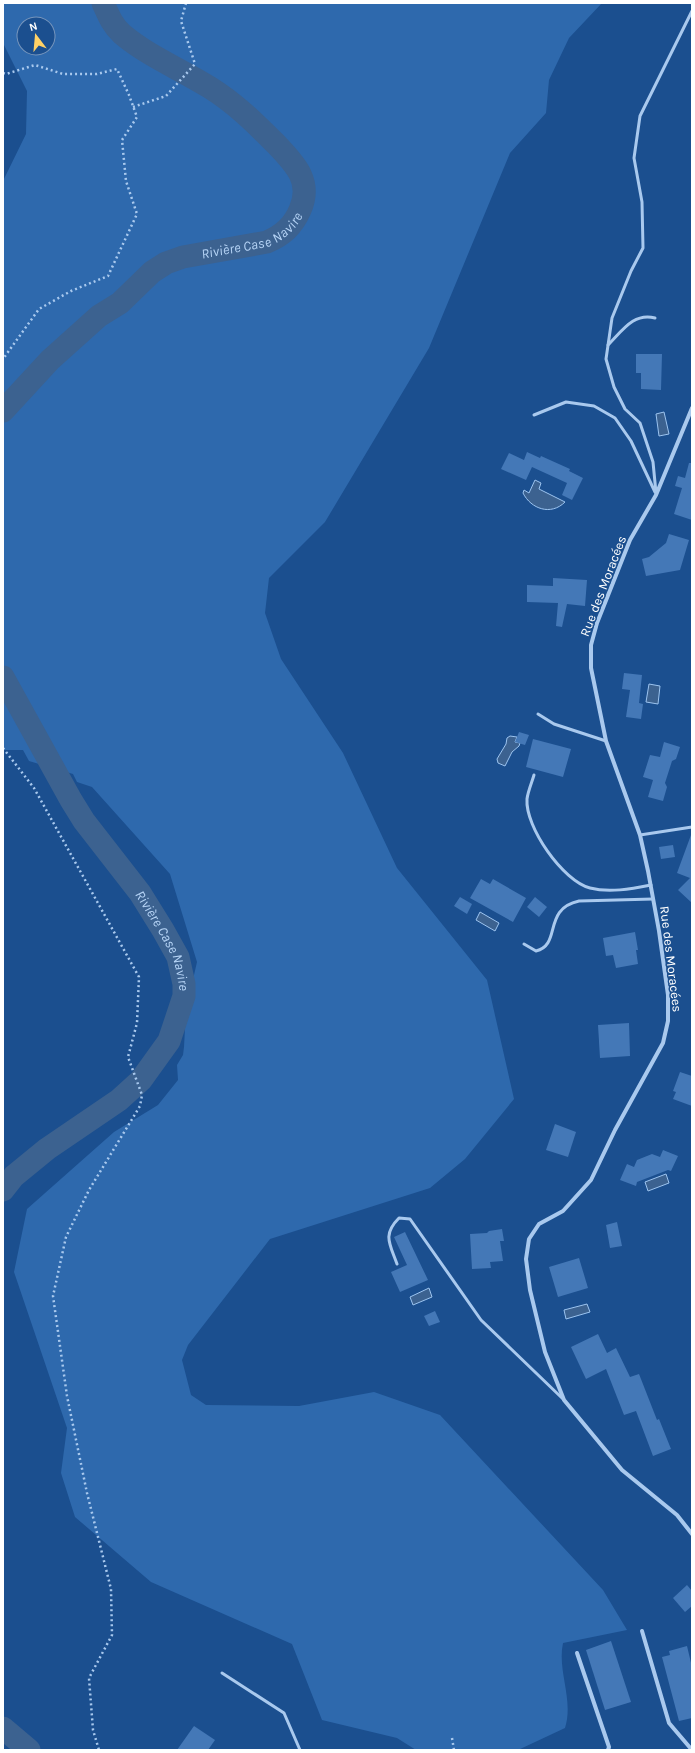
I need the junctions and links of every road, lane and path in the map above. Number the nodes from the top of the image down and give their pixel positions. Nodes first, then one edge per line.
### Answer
1 (186, 3) edge
2 (692, 11) edge
3 (3, 73) edge
4 (133, 108) junction
5 (655, 318) dead end
6 (608, 345) junction
7 (3, 359) edge
8 (692, 408) edge
9 (534, 415) dead end
10 (656, 495) junction
11 (538, 714) dead end
12 (606, 741) junction
13 (3, 748) edge
14 (534, 775) dead end
15 (692, 827) edge
16 (640, 835) junction
17 (651, 885) junction
18 (653, 899) junction
19 (524, 944) dead end
20 (397, 1264) dead end
21 (564, 1400) junction
22 (692, 1534) edge
23 (642, 1631) dead end
24 (578, 1652) dead end
25 (222, 1673) dead end
26 (452, 1738) dead end
27 (99, 1750) edge
28 (300, 1750) edge
29 (454, 1750) edge
30 (608, 1750) edge
31 (692, 1750) edge

1 - 4 path
2 - 6 lane
3 - 4 path
4 - 7 path
5 - 6 lane
6 - 10 lane
8 - 10 street, Rue des Moracées
9 - 10 lane
10 - 12 street, Rue des Moracées
11 - 12 lane
12 - 16 street, Rue des Moracées
13 - 27 path
14 - 17 lane
15 - 16 lane
16 - 17 street, Rue des Moracées
17 - 18 street, Rue des Moracées
18 - 19 lane
18 - 21 street, Rue des Moracées
20 - 21 lane
21 - 22 street, Rue des Moracées
23 - 31 street
24 - 30 street
25 - 28 lane
26 - 29 path

